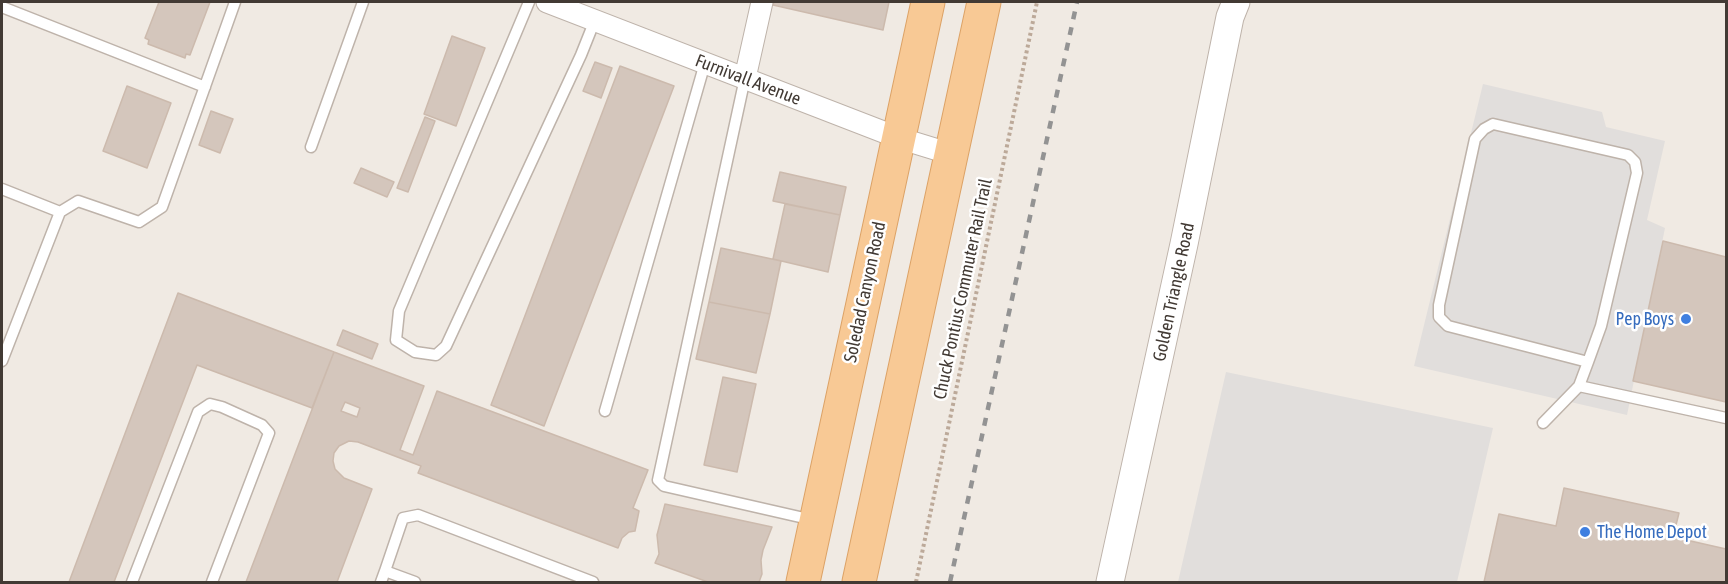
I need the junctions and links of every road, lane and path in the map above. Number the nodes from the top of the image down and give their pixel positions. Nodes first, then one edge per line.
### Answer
1 (235, 2) edge
2 (363, 2) edge
3 (530, 2) edge
4 (547, 2) edge
5 (762, 2) edge
6 (928, 2) edge
7 (984, 2) edge
8 (1037, 2) edge
9 (1236, 2) edge
10 (2, 7) edge
11 (595, 20) junction
12 (705, 63) junction
13 (745, 78) junction
14 (205, 87) junction
15 (898, 138) junction
16 (311, 147) dead end
17 (951, 154) junction
18 (2, 189) edge
19 (60, 212) junction
20 (2, 360) edge
21 (1588, 362) junction
22 (1579, 386) junction
23 (604, 411) dead end
24 (1726, 418) edge
25 (1543, 423) dead end
26 (816, 521) junction
27 (385, 571) junction
28 (132, 582) edge
29 (212, 582) edge
30 (381, 582) edge
31 (415, 582) edge
32 (593, 582) edge
33 (803, 582) edge
34 (859, 582) edge
35 (916, 582) edge
36 (1110, 582) edge

1 - 14 lane
2 - 16 lane
3 - 11 lane
4 - 11 street, Furnivall Avenue
5 - 13 street
6 - 15 main road, Soledad Canyon Road
7 - 17 main road
8 - 35 path, Chuck Pontius Commuter Rail Trail
9 - 36 street, Golden Triangle Road
10 - 14 lane
11 - 12 street, Furnivall Avenue
12 - 13 street, Furnivall Avenue
12 - 23 lane
13 - 15 street, Furnivall Avenue
13 - 26 lane
14 - 19 lane
15 - 17 street, Furnivall Avenue
15 - 26 main road, Soledad Canyon Road
17 - 34 main road
18 - 19 lane
19 - 20 lane
21 - 21 lane
21 - 22 lane
22 - 24 lane
22 - 25 lane
26 - 33 main road, Soledad Canyon Road
27 - 30 lane
27 - 31 lane
27 - 32 lane
28 - 29 lane

